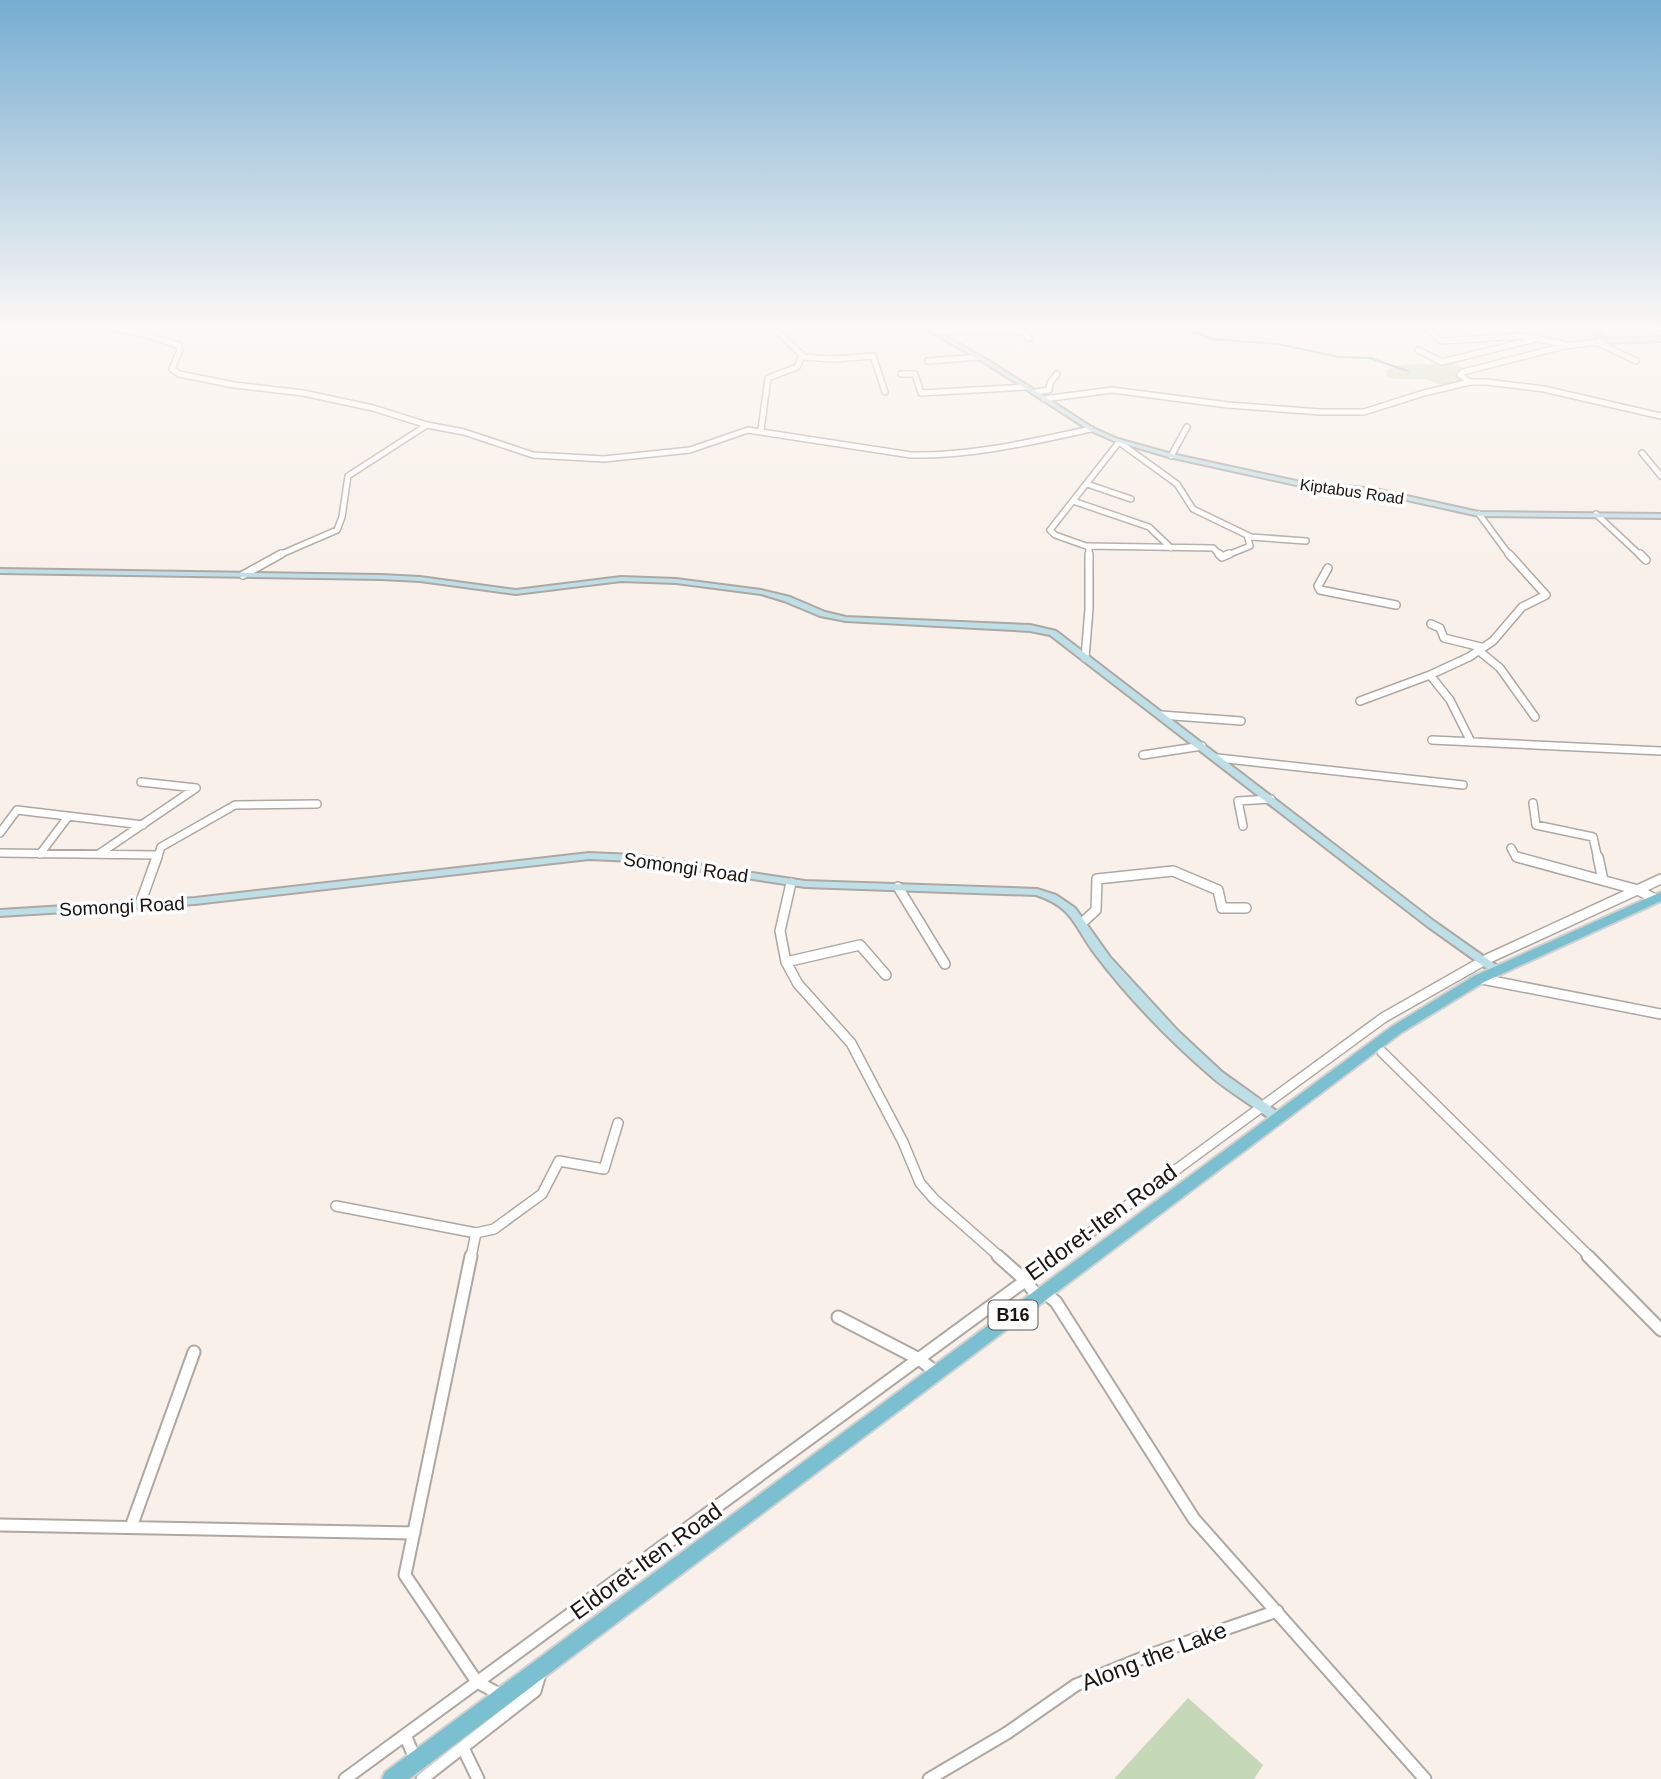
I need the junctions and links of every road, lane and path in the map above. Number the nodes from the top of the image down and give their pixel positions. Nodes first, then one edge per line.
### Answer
1 (367, 407) edge
2 (764, 407) edge
3 (1057, 407) edge
4 (1255, 407) edge
5 (1382, 407) edge
6 (1622, 407) edge
7 (1661, 416) edge
8 (427, 425) junction
9 (1187, 427) dead end
10 (1091, 429) junction
11 (761, 430) junction
12 (1119, 442) junction
13 (1642, 453) dead end
14 (1171, 456) junction
15 (1661, 476) edge
16 (1087, 484) junction
17 (1131, 499) dead end
18 (1073, 501) junction
19 (1479, 514) junction
20 (1596, 514) junction
21 (1661, 516) edge
22 (1247, 535) junction
23 (1306, 541) dead end
24 (1088, 545) junction
25 (1171, 548) junction
26 (1646, 560) dead end
27 (1328, 568) dead end
28 (0, 571) edge
29 (243, 575) junction
30 (1396, 605) dead end
31 (1431, 624) dead end
32 (1480, 648) junction
33 (1084, 658) junction
34 (1430, 675) junction
35 (1360, 701) dead end
36 (1161, 715) junction
37 (1535, 717) dead end
38 (1241, 722) dead end
39 (1432, 740) dead end
40 (1471, 742) junction
41 (1202, 746) junction
42 (1661, 751) edge
43 (1143, 755) dead end
44 (1218, 758) junction
45 (141, 782) dead end
46 (1463, 785) dead end
47 (1271, 799) junction
48 (1533, 803) dead end
49 (317, 804) dead end
50 (68, 817) junction
51 (143, 825) junction
52 (1244, 826) dead end
53 (0, 833) edge
54 (1511, 848) dead end
55 (0, 853) edge
56 (40, 854) junction
57 (99, 854) junction
58 (158, 855) junction
59 (1661, 879) edge
60 (1603, 880) junction
61 (791, 883) junction
62 (898, 887) junction
63 (1638, 890) junction
64 (1658, 897) edge
65 (140, 904) junction
66 (1246, 908) dead end
67 (0, 913) edge
68 (1082, 923) junction
69 (786, 962) junction
70 (945, 964) dead end
71 (1491, 965) junction
72 (886, 975) dead end
73 (1479, 979) junction
74 (1661, 1014) edge
75 (1382, 1052) dead end
76 (1264, 1107) junction
77 (1278, 1119) junction
78 (618, 1123) dead end
79 (336, 1206) dead end
80 (476, 1233) junction
81 (1025, 1280) junction
82 (1041, 1294) junction
83 (838, 1317) dead end
84 (1661, 1330) edge
85 (194, 1352) dead end
86 (919, 1359) junction
87 (937, 1373) junction
88 (0, 1525) edge
89 (131, 1527) junction
90 (414, 1533) junction
91 (1277, 1611) junction
92 (543, 1665) junction
93 (477, 1682) junction
94 (503, 1696) junction
95 (405, 1735) junction
96 (463, 1748) junction
97 (416, 1761) junction
98 (345, 1779) edge
99 (392, 1779) edge
100 (422, 1779) edge
101 (478, 1779) edge
102 (929, 1779) edge
103 (1425, 1779) edge

1 - 8 street
2 - 11 street
3 - 10 street, Kiptabus Road
4 - 5 street
6 - 7 street
8 - 11 street
8 - 29 street
9 - 14 street
10 - 11 street
10 - 12 street, Kiptabus Road
12 - 14 street, Kiptabus Road
12 - 16 street
12 - 22 street
13 - 15 street
14 - 19 street, Kiptabus Road
16 - 17 street
16 - 18 street
18 - 24 street
18 - 25 street
19 - 20 street, Kiptabus Road
19 - 32 street
20 - 21 street, Kiptabus Road
20 - 26 street
22 - 23 street
22 - 25 street
24 - 25 street
24 - 33 street
27 - 30 street
28 - 29 street
29 - 33 street
31 - 32 street
32 - 34 street
32 - 37 street
33 - 36 street
34 - 35 street
34 - 40 street
36 - 38 street
36 - 41 street
39 - 40 street
40 - 42 street
41 - 43 street
41 - 44 street
44 - 46 street
44 - 47 street
45 - 51 street
47 - 52 street
47 - 71 street
48 - 60 street
49 - 58 street
50 - 51 street
50 - 53 street
50 - 56 street
51 - 57 street
54 - 60 street
55 - 56 street
56 - 57 street
57 - 58 street
58 - 65 street
59 - 63 street
60 - 63 street
61 - 62 street, Somongi Road
61 - 65 street, Somongi Road
61 - 69 street
62 - 68 street, Somongi Road
62 - 70 street
63 - 64 street
63 - 71 street
64 - 71 main road, Eldoret-Iten Road / B16
65 - 67 street, Somongi Road
66 - 68 street
68 - 76 street, Somongi Road
69 - 72 street
69 - 81 street
71 - 73 main road, Eldoret-Iten Road / B16
71 - 76 street
73 - 74 street
73 - 77 main road, Eldoret-Iten Road / B16
75 - 84 street
76 - 77 street, Somongi Road
76 - 81 street
77 - 82 main road, Eldoret-Iten Road / B16
78 - 80 street
79 - 80 street
80 - 90 street
81 - 82 street
81 - 86 street
82 - 87 main road, Eldoret-Iten Road / B16
82 - 91 street
83 - 86 street
85 - 89 street
86 - 87 street
86 - 93 street
87 - 92 main road, Eldoret-Iten Road / B16
88 - 89 street
89 - 90 street
90 - 93 street
91 - 102 street, Along the Lake
91 - 103 street
92 - 94 main road, Eldoret-Iten Road / B16
92 - 96 street
93 - 94 street
93 - 95 street
94 - 97 main road, Eldoret-Iten Road / B16
95 - 97 street
95 - 98 street
96 - 100 street
96 - 101 street
97 - 99 main road, Eldoret-Iten Road / B16

